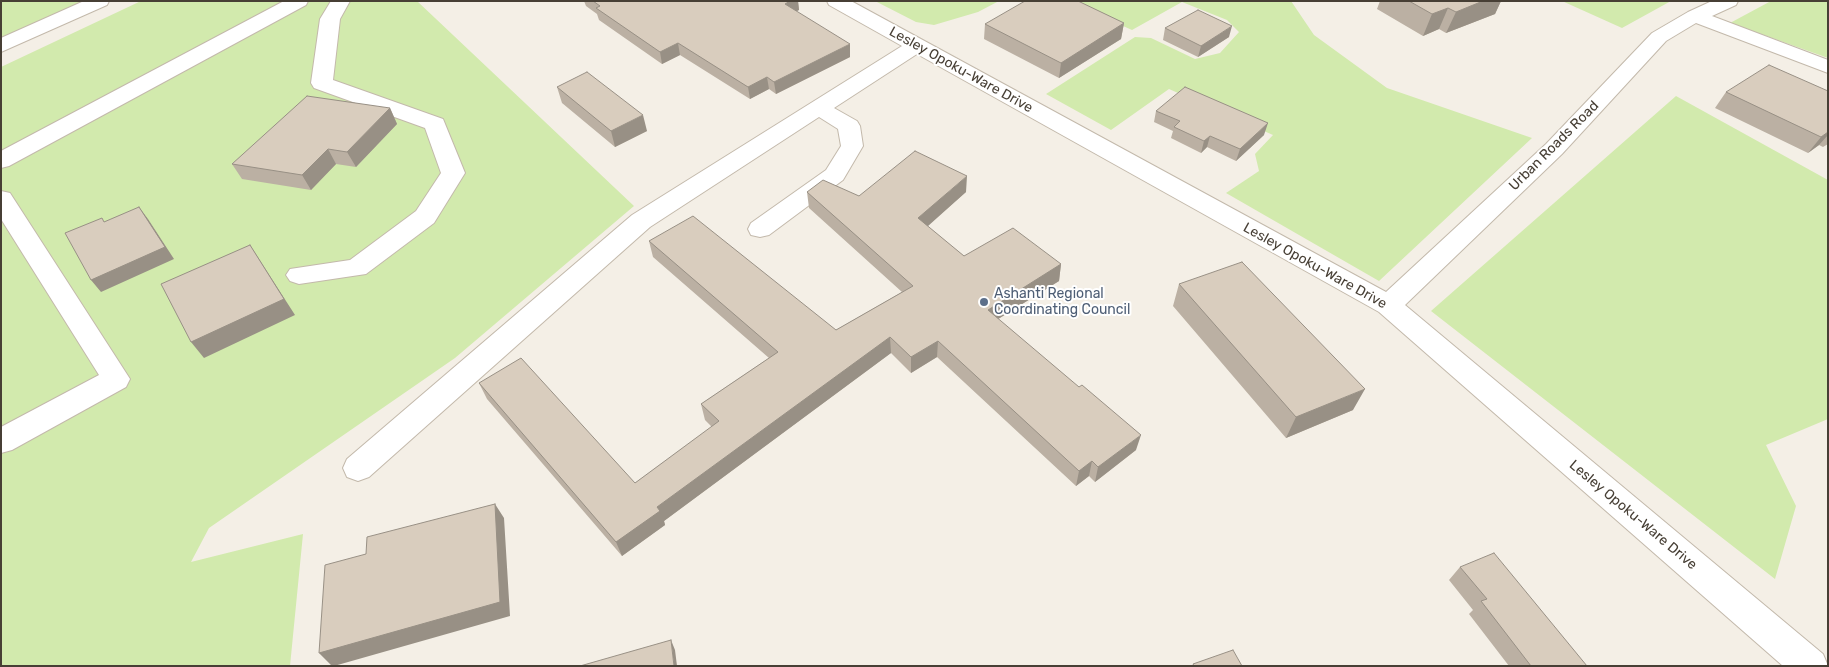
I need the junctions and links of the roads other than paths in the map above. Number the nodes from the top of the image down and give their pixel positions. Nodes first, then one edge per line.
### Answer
1 (100, 1) edge
2 (299, 1) edge
3 (341, 1) edge
4 (836, 1) edge
5 (1729, 1) edge
6 (1695, 16) junction
7 (1, 46) edge
8 (916, 46) junction
9 (1828, 67) edge
10 (819, 108) junction
11 (1, 161) edge
12 (1, 199) edge
13 (760, 229) dead end
14 (299, 274) dead end
15 (1388, 306) junction
16 (1, 440) edge
17 (358, 468) dead end
18 (1810, 666) edge

1 - 7 street
2 - 11 street
3 - 14 street
4 - 8 street, Lesley Opoku-Ware Drive
5 - 6 street, Urban Roads Road
6 - 9 street
6 - 15 street, Urban Roads Road
8 - 10 street
8 - 15 street, Lesley Opoku-Ware Drive
10 - 13 street
10 - 17 street
12 - 16 street
15 - 18 street, Lesley Opoku-Ware Drive

